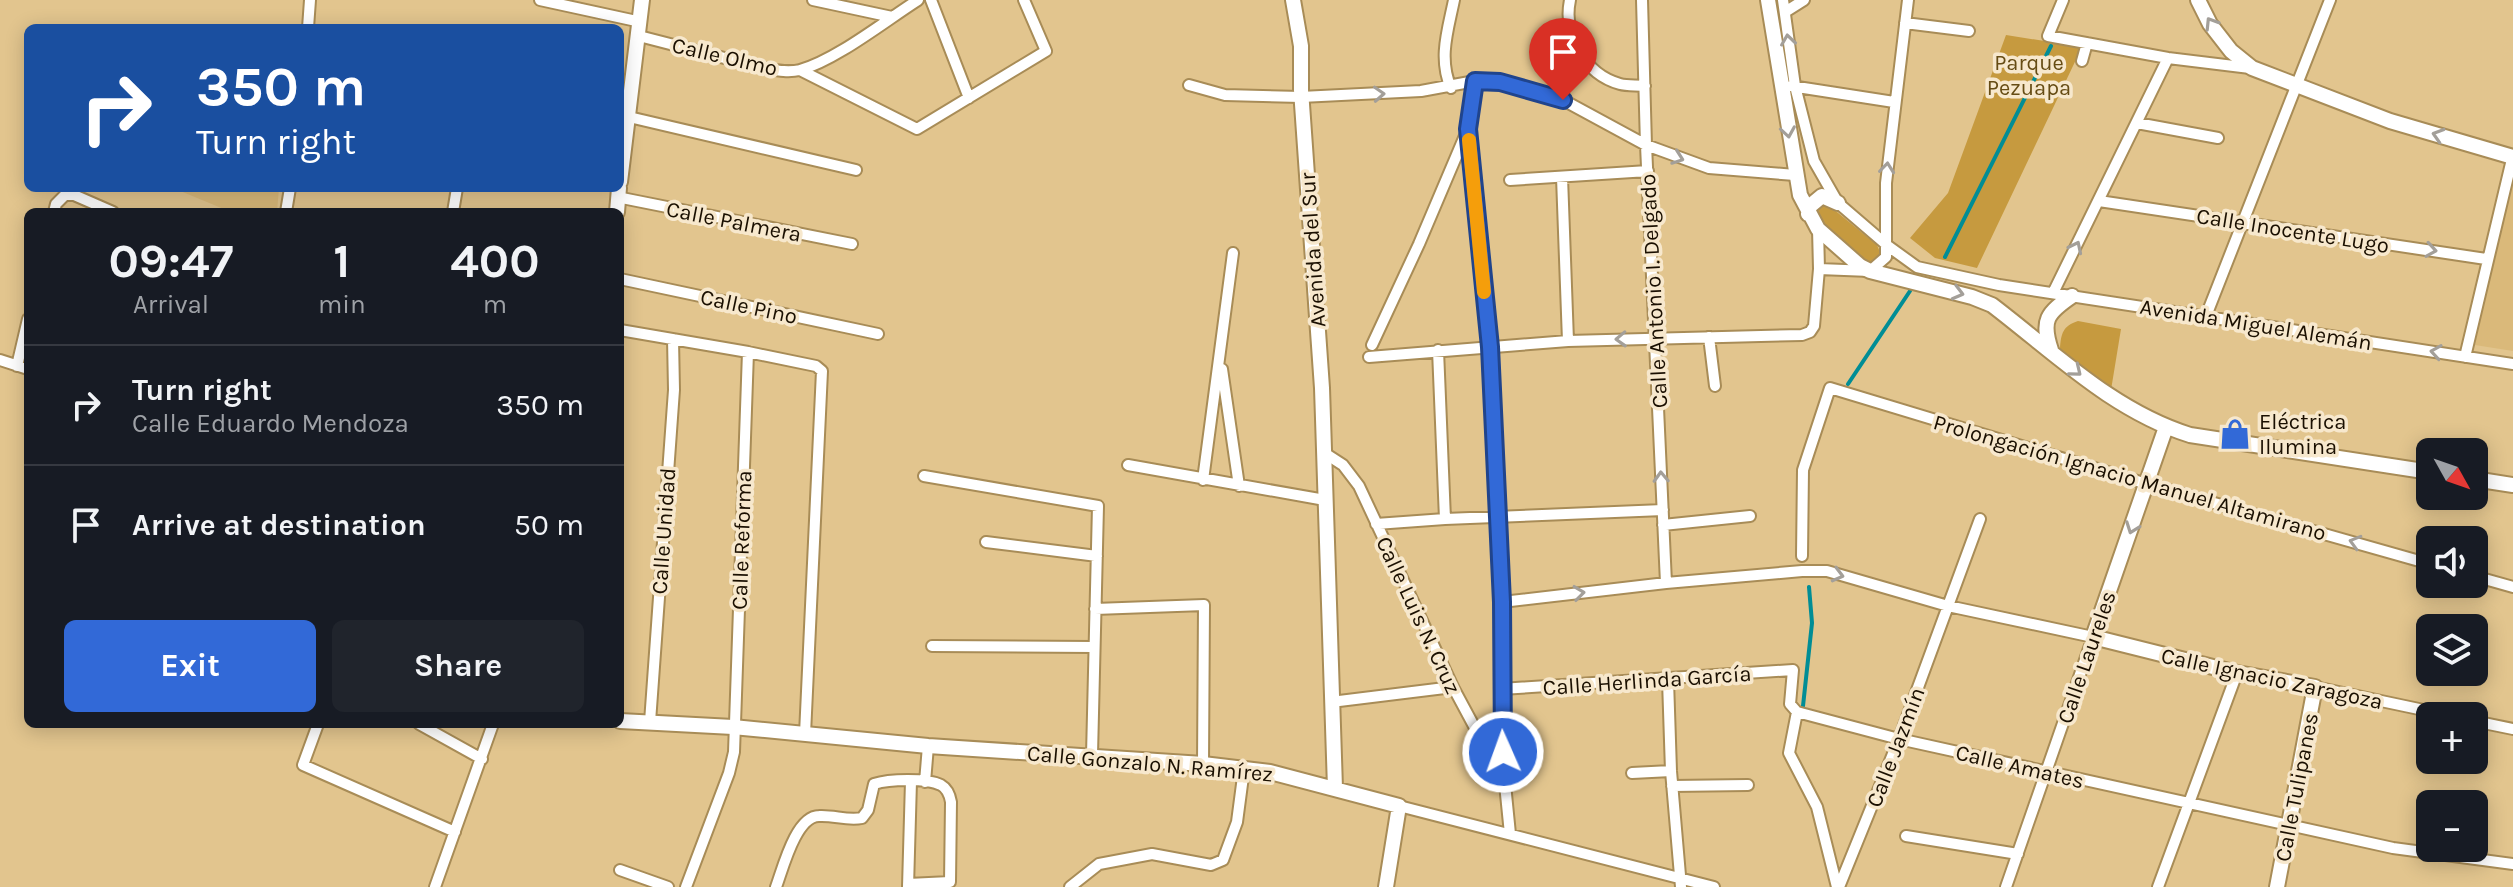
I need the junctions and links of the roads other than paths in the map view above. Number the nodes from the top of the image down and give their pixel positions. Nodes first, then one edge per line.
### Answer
1 (310, 0) edge
2 (540, 0) edge
3 (642, 0) edge
4 (813, 0) edge
5 (918, 0) edge
6 (931, 0) edge
7 (1024, 0) edge
8 (1293, 0) edge
9 (1454, 0) edge
10 (1570, 0) edge
11 (1642, 0) edge
12 (1768, 0) edge
13 (1804, 0) edge
14 (1908, 0) edge
15 (2063, 0) edge
16 (2198, 0) edge
17 (2330, 0) edge
18 (1784, 6) edge
19 (892, 17) junction
20 (1905, 23) junction
21 (308, 24) edge
22 (623, 24) edge
23 (624, 24) edge
24 (640, 29) junction
25 (1969, 31) dead end
26 (2087, 43) junction
27 (2168, 58) junction
28 (2082, 61) dead end
29 (2252, 68) junction
30 (800, 70) junction
31 (1475, 81) junction
32 (2297, 84) junction
33 (1189, 85) dead end
34 (1645, 86) junction
35 (1788, 86) junction
36 (1451, 88) junction
37 (1301, 97) junction
38 (969, 98) junction
39 (1894, 102) junction
40 (629, 117) junction
41 (2137, 123) junction
42 (1468, 129) junction
43 (2218, 138) dead end
44 (1646, 145) junction
45 (624, 152) edge
46 (2513, 156) edge
47 (856, 170) dead end
48 (1648, 171) junction
49 (1795, 175) junction
50 (1562, 177) junction
51 (1510, 180) dead end
52 (618, 195) edge
53 (2099, 201) junction
54 (1838, 203) junction
55 (55, 208) edge
56 (104, 208) edge
57 (1808, 214) junction
58 (2243, 222) junction
59 (1818, 229) junction
60 (852, 244) dead end
61 (1888, 246) junction
62 (1233, 253) dead end
63 (2486, 259) junction
64 (1819, 269) junction
65 (1870, 271) junction
66 (624, 280) edge
67 (2053, 293) junction
68 (2072, 296) junction
69 (2206, 316) junction
70 (624, 331) edge
71 (878, 334) dead end
72 (1709, 337) junction
73 (1656, 338) junction
74 (673, 339) junction
75 (1568, 341) junction
76 (1372, 345) dead end
77 (1490, 347) junction
78 (1438, 350) junction
79 (2052, 351) junction
80 (748, 352) junction
81 (1220, 356) junction
82 (1369, 357) dead end
83 (2465, 357) junction
84 (0, 360) edge
85 (2513, 364) edge
86 (22, 367) edge
87 (1715, 386) dead end
88 (2166, 427) junction
89 (1326, 454) junction
90 (1128, 465) dead end
91 (2416, 470) edge
92 (924, 476) dead end
93 (1203, 480) junction
94 (2488, 481) edge
95 (2147, 484) junction
96 (2513, 485) edge
97 (1239, 486) junction
98 (1325, 500) junction
99 (1663, 510) junction
100 (1750, 516) dead end
101 (1498, 518) junction
102 (1445, 519) junction
103 (1980, 519) dead end
104 (1376, 524) junction
105 (1663, 525) junction
106 (986, 542) dead end
107 (1097, 556) junction
108 (1802, 556) dead end
109 (2416, 560) edge
110 (2488, 580) edge
111 (1666, 583) junction
112 (2513, 587) edge
113 (1502, 602) junction
114 (1948, 606) junction
115 (1095, 609) junction
116 (2093, 637) junction
117 (932, 646) dead end
118 (1094, 647) junction
119 (2237, 673) junction
120 (1668, 680) junction
121 (1453, 687) junction
122 (2315, 687) junction
123 (1501, 689) junction
124 (1331, 702) junction
125 (2416, 708) edge
126 (1797, 712) junction
127 (624, 721) edge
128 (650, 722) junction
129 (2488, 724) edge
130 (733, 727) junction
131 (317, 728) edge
132 (426, 728) edge
133 (492, 728) edge
134 (2513, 729) edge
135 (805, 734) junction
136 (1899, 739) junction
137 (928, 746) junction
138 (1092, 755) junction
139 (482, 759) junction
140 (1203, 764) junction
141 (1244, 769) junction
142 (1671, 771) junction
143 (2046, 772) junction
144 (1632, 773) dead end
145 (911, 781) junction
146 (925, 782) junction
147 (1505, 784) junction
148 (1748, 785) dead end
149 (1672, 786) junction
150 (1335, 788) junction
151 (2188, 804) junction
152 (1399, 806) junction
153 (2287, 825) junction
154 (455, 832) junction
155 (1510, 834) junction
156 (1906, 836) dead end
157 (2018, 854) junction
158 (2513, 864) edge
159 (620, 870) dead end
160 (1680, 883) edge
161 (908, 886) edge
162 (435, 887) edge
163 (668, 887) edge
164 (686, 887) edge
165 (776, 887) edge
166 (1070, 887) edge
167 (1386, 887) edge
168 (1714, 887) edge
169 (1838, 887) edge
170 (2006, 887) edge
171 (2158, 887) edge
172 (2277, 887) edge

1 - 21 street
2 - 22 street, Calle Olmo
3 - 24 street
4 - 19 street
5 - 19 street, Calle Olmo
6 - 38 street
7 - 38 street
8 - 37 street, Avenida del Sur
9 - 36 street
10 - 34 street
11 - 34 street, Calle Antonio I. Delgado
12 - 35 street
13 - 18 street
14 - 20 street
15 - 26 street
29 -> 16 street
17 - 32 street
35 -> 18 street, Avenida Miguel Alemán
19 - 30 street, Calle Olmo
20 - 25 street
20 - 39 street
23 - 24 street, Calle Olmo
24 - 30 street, Calle Olmo
24 - 40 street
26 - 27 street
26 - 28 street
27 - 29 street
27 - 41 street
29 - 32 street
30 - 38 street
31 - 36 street
31 - 42 street
31 - 44 street
46 -> 32 street
32 - 58 street
33 - 37 street
34 - 44 street, Calle Antonio I. Delgado
35 - 39 street
35 -> 49 street
35 - 54 street, Avenida Miguel Alemán
37 -> 36 street
37 - 89 street, Avenida del Sur
61 -> 39 street
40 - 45 street
40 - 47 street
41 - 43 street
41 - 53 street
42 - 76 street
42 - 77 street
44 - 48 street, Calle Antonio I. Delgado
44 -> 49 street
46 - 63 street
48 - 50 street
48 - 73 street, Calle Antonio I. Delgado
49 - 57 street
50 - 51 street
50 - 75 street
52 - 60 street, Calle Palmera
53 - 58 street, Calle Inocente Lugo
67 -> 53 street
54 - 57 street
54 - 61 street, Avenida Miguel Alemán
55 - 56 street
57 - 59 street
58 -> 63 street, Calle Inocente Lugo
58 - 69 street
59 - 64 street
59 - 65 street
61 - 65 street
61 - 67 street, Avenida Miguel Alemán
62 - 81 street
63 - 83 street
64 - 65 street
64 - 72 street
65 -> 79 street
66 - 71 street, Calle Pino
67 - 68 street, Avenida Miguel Alemán
68 - 69 street, Avenida Miguel Alemán
68 - 79 street
83 -> 69 street, Avenida Miguel Alemán
70 - 74 street
72 - 73 street
72 - 87 street
73 -> 75 street
99 -> 73 street, Calle Antonio I. Delgado
74 - 80 street
74 - 128 street, Calle Unidad
75 - 77 street
77 - 78 street
77 - 101 street
78 - 82 street
78 - 102 street
79 -> 88 street
80 - 130 street, Calle Reforma
80 - 135 street
81 - 93 street
81 - 97 street
83 - 85 street, Avenida Miguel Alemán
84 - 86 street
88 - 91 street
88 - 95 street, Calle Laureles
89 - 98 street, Avenida del Sur
89 - 104 street, Calle Luis N. Cruz
90 - 93 street
92 - 107 street
93 - 97 street
94 - 96 street
95 - 108 street, Prolongación Ignacio Manuel Altamirano
109 -> 95 street, Prolongación Ignacio Manuel Altamirano
95 -> 116 street, Calle Laureles
97 - 98 street
98 - 124 street, Avenida del Sur
99 - 101 street
99 - 105 street, Calle Antonio I. Delgado
100 - 105 street
101 - 102 street
101 - 113 street
102 - 104 street
103 - 114 street, Calle Jazmín
104 - 121 street, Calle Luis N. Cruz
105 - 111 street, Calle Antonio I. Delgado
106 - 107 street
107 - 115 street
110 - 112 street
113 -> 111 street
111 -> 114 street
113 - 123 street
114 - 116 street
114 - 136 street, Calle Jazmín
115 - 118 street
115 - 140 street
116 - 119 street, Calle Ignacio Zaragoza
116 - 143 street, Calle Laureles
117 - 118 street
118 - 138 street
119 - 122 street, Calle Ignacio Zaragoza
119 - 151 street
120 - 123 street, Calle Herlinda García
120 - 126 street, Calle Herlinda García
120 - 142 street
121 - 124 street
121 - 147 street, Calle Luis N. Cruz
122 - 125 street, Calle Ignacio Zaragoza
122 - 153 street, Calle Tulipanes
123 - 147 street
124 - 150 street, Avenida del Sur
126 - 136 street, Calle Amates
126 - 169 street
127 - 128 street, Calle Gonzalo N. Ramírez
128 - 130 street, Calle Gonzalo N. Ramírez
129 - 134 street
130 - 135 street, Calle Gonzalo N. Ramírez
130 - 164 street, Calle Reforma
131 - 154 street
132 - 139 street
133 - 139 street
135 - 137 street, Calle Gonzalo N. Ramírez
136 - 143 street, Calle Amates
136 - 169 street, Calle Jazmín
137 - 138 street, Calle Gonzalo N. Ramírez
137 - 146 street
138 - 140 street, Calle Gonzalo N. Ramírez
139 - 154 street
140 - 141 street, Calle Gonzalo N. Ramírez
141 - 150 street, Calle Gonzalo N. Ramírez
141 - 166 street
142 - 144 street
142 - 149 street
143 - 151 street, Calle Amates
143 - 157 street, Calle Laureles
145 - 146 street
145 - 161 street
145 - 165 street
146 - 161 street
147 - 155 street
148 - 149 street
149 - 160 street
150 - 152 street, Calle Gonzalo N. Ramírez
151 - 153 street, Calle Amates
151 - 171 street
152 - 155 street, Calle Gonzalo N. Ramírez
152 - 167 street
153 - 158 street, Calle Amates
153 - 172 street, Calle Tulipanes
154 - 162 street
155 - 160 street, Calle Gonzalo N. Ramírez
156 - 157 street
157 - 170 street, Calle Laureles
159 - 163 street
160 - 168 street, Calle Gonzalo N. Ramírez

